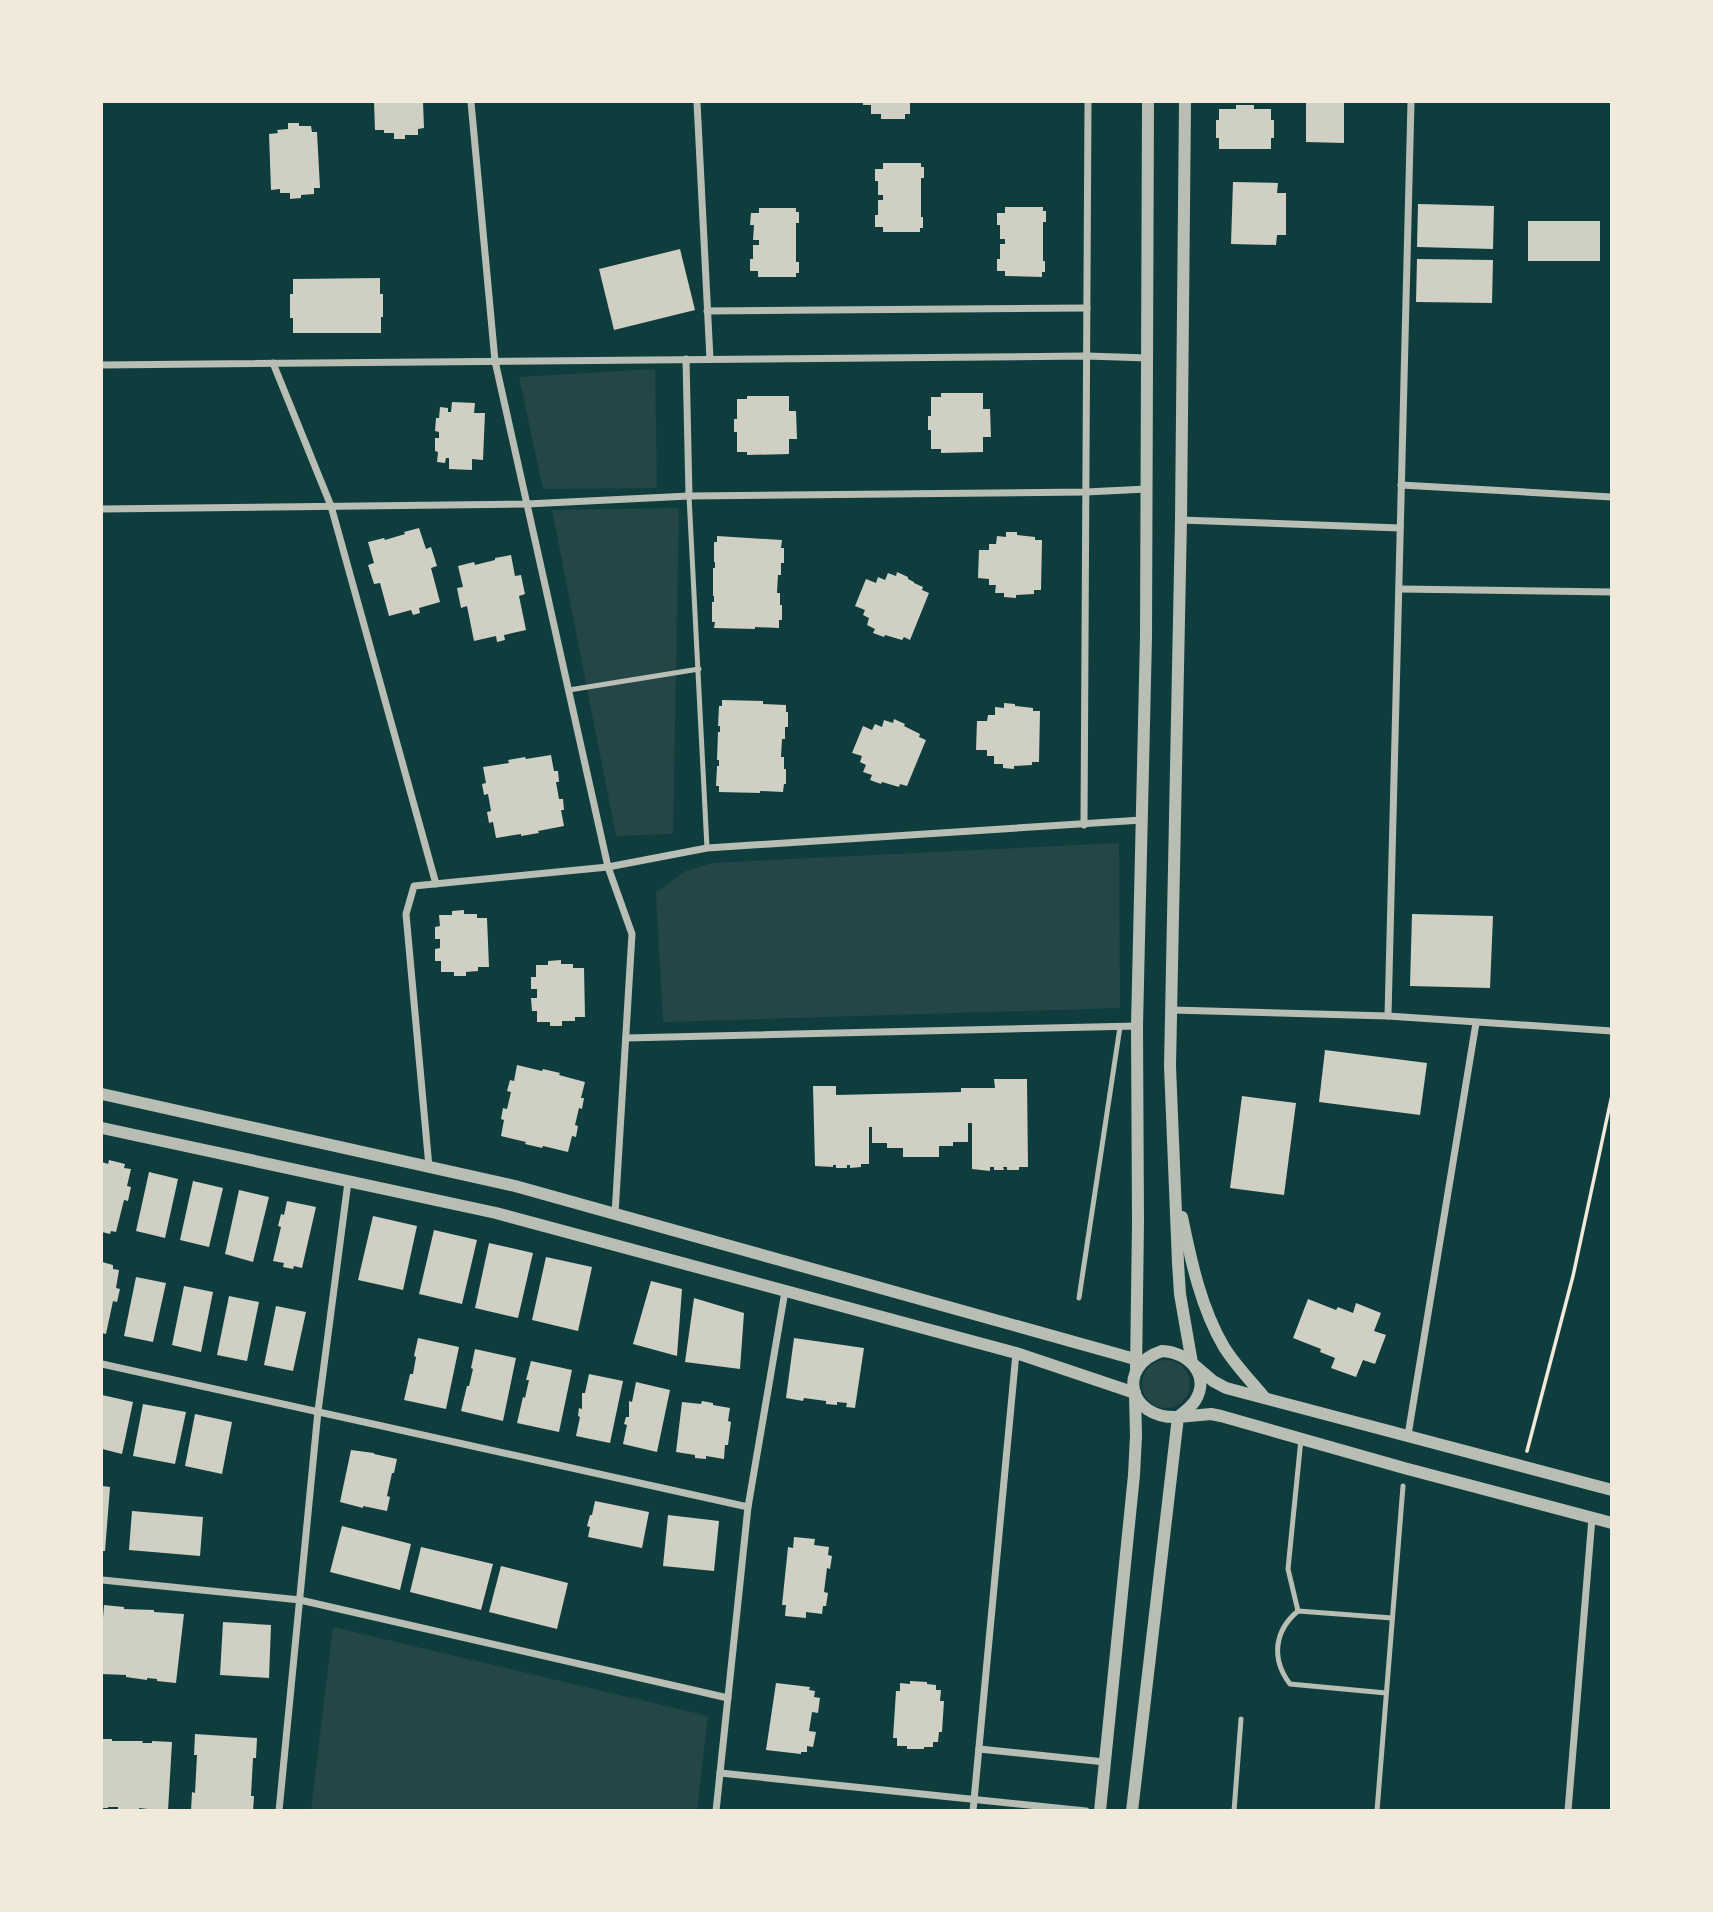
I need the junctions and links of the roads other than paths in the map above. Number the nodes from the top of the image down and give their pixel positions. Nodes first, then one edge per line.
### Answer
1 (471, 102) edge
2 (697, 102) edge
3 (1088, 102) edge
4 (1148, 102) edge
5 (1185, 102) edge
6 (1411, 102) edge
7 (1087, 308) junction
8 (708, 311) junction
9 (1087, 356) junction
10 (1148, 358) junction
11 (687, 359) junction
12 (710, 359) junction
13 (495, 361) junction
14 (274, 363) junction
15 (102, 365) edge
16 (1401, 485) junction
17 (1147, 489) junction
18 (1086, 492) junction
19 (689, 496) junction
20 (1612, 497) edge
21 (527, 505) junction
22 (331, 506) junction
23 (102, 509) edge
24 (1181, 520) junction
25 (1400, 528) junction
26 (1399, 589) junction
27 (1612, 592) edge
28 (699, 668) junction
29 (569, 690) junction
30 (1142, 820) junction
31 (1084, 825) junction
32 (708, 848) junction
33 (608, 867) junction
34 (436, 884) junction
35 (1172, 1010) junction
36 (1388, 1016) junction
37 (1476, 1023) junction
38 (1138, 1026) junction
39 (1120, 1027) junction
40 (1612, 1031) edge
41 (626, 1038) junction
42 (102, 1094) edge
43 (102, 1128) edge
44 (429, 1167) junction
45 (348, 1182) junction
46 (1175, 1185) junction
47 (615, 1214) junction
48 (785, 1292) junction
49 (1079, 1298) dead end
50 (1016, 1353) junction
51 (1192, 1363) junction
52 (102, 1364) edge
53 (1138, 1364) junction
54 (1135, 1393) junction
55 (1265, 1398) junction
56 (318, 1411) junction
57 (1178, 1416) junction
58 (1408, 1435) junction
59 (1301, 1439) junction
60 (1403, 1486) dead end
61 (1612, 1490) edge
62 (748, 1507) junction
63 (1592, 1518) junction
64 (1612, 1523) edge
65 (102, 1580) edge
66 (300, 1600) junction
67 (1298, 1611) junction
68 (1392, 1618) junction
69 (1386, 1693) junction
70 (728, 1698) junction
71 (1241, 1719) dead end
72 (979, 1749) junction
73 (1105, 1762) junction
74 (720, 1773) junction
75 (974, 1799) junction
76 (279, 1811) edge
77 (716, 1811) edge
78 (973, 1811) edge
79 (1086, 1811) edge
80 (1100, 1811) edge
81 (1132, 1811) edge
82 (1234, 1811) edge
83 (1377, 1811) edge
84 (1568, 1811) edge

1 - 13 street
2 - 8 street
3 - 7 street
4 - 10 street
5 - 24 street
6 - 16 street
7 - 8 street
7 - 9 street
8 - 12 street
9 - 10 street
9 - 12 street
9 - 18 street
10 - 17 street
11 - 12 street
11 - 13 street
11 - 19 street
13 - 14 street
13 - 21 street
14 - 15 street
14 - 22 street
16 - 20 street
16 - 25 street
17 - 18 street
17 - 30 street
18 - 19 street
18 - 31 street
19 - 21 street
19 - 28 lane
21 - 22 street
21 - 29 street
22 - 23 street
22 - 34 street
24 - 25 street
24 - 35 street
25 - 26 street
26 - 27 street
26 - 36 street
28 - 29 lane
28 - 32 lane
29 - 33 street
30 - 31 street
30 - 38 street
31 - 32 street
32 - 33 street
33 - 34 street
33 - 41 street
34 - 44 street
35 - 36 street
35 - 46 street
36 - 37 street
37 - 40 street
37 - 58 street
38 - 39 street
38 - 53 street
39 - 41 street
39 - 49 lane
41 - 47 street
42 - 44 street
43 - 45 street
44 - 47 street
45 - 48 street
45 - 56 street
46 - 51 street
46 - 55 street
47 - 53 street
48 - 50 street
48 - 62 street
50 - 54 street
50 - 72 street
51 - 53 street
51 - 55 street
51 - 57 street
52 - 56 street
53 - 54 street
54 - 57 street
54 - 73 street
55 - 58 street
56 - 62 street
56 - 66 street
57 - 59 street
57 - 81 street
58 - 61 street
59 - 63 street
59 - 67 lane
60 - 68 lane
62 - 70 street
63 - 64 street
63 - 84 street
65 - 66 street
66 - 70 street
66 - 76 street
67 - 68 lane
67 - 69 lane
68 - 69 lane
69 - 83 lane
70 - 74 street
71 - 82 lane
72 - 73 street
72 - 75 street
73 - 80 street
74 - 75 street
74 - 77 street
75 - 78 street
75 - 79 street

